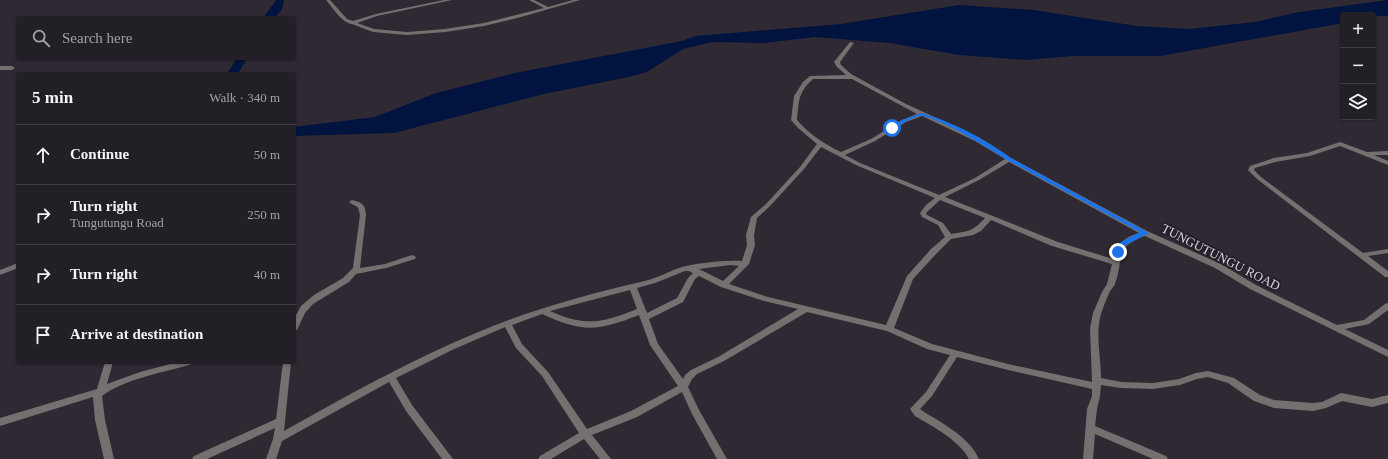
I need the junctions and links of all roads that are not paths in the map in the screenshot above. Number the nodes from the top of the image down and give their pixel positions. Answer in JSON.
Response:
{"nodes":[{"id":1,"x":328,"y":0,"type":"edge"},
{"id":2,"x":450,"y":0,"type":"edge"},
{"id":3,"x":531,"y":0,"type":"edge"},
{"id":4,"x":578,"y":0,"type":"edge"},
{"id":5,"x":547,"y":8,"type":"junction"},
{"id":6,"x":351,"y":23,"type":"junction"},
{"id":7,"x":852,"y":43,"type":"dead end"},
{"id":8,"x":0,"y":68,"type":"edge"},
{"id":9,"x":12,"y":68,"type":"dead end"},
{"id":10,"x":853,"y":77,"type":"junction"},
{"id":11,"x":922,"y":114,"type":"junction"},
{"id":12,"x":820,"y":144,"type":"junction"},
{"id":13,"x":1388,"y":153,"type":"edge"},
{"id":14,"x":1366,"y":154,"type":"junction"},
{"id":15,"x":840,"y":155,"type":"junction"},
{"id":16,"x":1009,"y":159,"type":"junction"},
{"id":17,"x":1388,"y":163,"type":"edge"},
{"id":18,"x":940,"y":197,"type":"junction"},
{"id":19,"x":352,"y":202,"type":"dead end"},
{"id":20,"x":990,"y":217,"type":"junction"},
{"id":21,"x":1145,"y":233,"type":"junction"},
{"id":22,"x":949,"y":237,"type":"junction"},
{"id":23,"x":1388,"y":251,"type":"edge"},
{"id":24,"x":1362,"y":255,"type":"junction"},
{"id":25,"x":412,"y":257,"type":"dead end"},
{"id":26,"x":1116,"y":262,"type":"junction"},
{"id":27,"x":745,"y":264,"type":"junction"},
{"id":28,"x":16,"y":266,"type":"edge"},
{"id":29,"x":690,"y":268,"type":"junction"},
{"id":30,"x":355,"y":272,"type":"junction"},
{"id":31,"x":698,"y":272,"type":"junction"},
{"id":32,"x":0,"y":273,"type":"edge"},
{"id":33,"x":1388,"y":276,"type":"edge"},
{"id":34,"x":724,"y":285,"type":"junction"},
{"id":35,"x":633,"y":286,"type":"junction"},
{"id":36,"x":1388,"y":306,"type":"edge"},
{"id":37,"x":806,"y":309,"type":"junction"},
{"id":38,"x":542,"y":311,"type":"junction"},
{"id":39,"x":643,"y":315,"type":"junction"},
{"id":40,"x":508,"y":323,"type":"junction"},
{"id":41,"x":296,"y":324,"type":"edge"},
{"id":42,"x":1338,"y":328,"type":"junction"},
{"id":43,"x":889,"y":329,"type":"junction"},
{"id":44,"x":955,"y":354,"type":"junction"},
{"id":45,"x":1388,"y":354,"type":"edge"},
{"id":46,"x":109,"y":364,"type":"edge"},
{"id":47,"x":182,"y":364,"type":"edge"},
{"id":48,"x":286,"y":364,"type":"edge"},
{"id":49,"x":391,"y":378,"type":"junction"},
{"id":50,"x":1096,"y":384,"type":"junction"},
{"id":51,"x":684,"y":387,"type":"junction"},
{"id":52,"x":101,"y":391,"type":"junction"},
{"id":53,"x":1388,"y":399,"type":"edge"},
{"id":54,"x":0,"y":422,"type":"edge"},
{"id":55,"x":279,"y":422,"type":"junction"},
{"id":56,"x":1090,"y":428,"type":"junction"},
{"id":57,"x":585,"y":434,"type":"junction"},
{"id":58,"x":278,"y":439,"type":"junction"},
{"id":59,"x":109,"y":459,"type":"edge"},
{"id":60,"x":197,"y":459,"type":"edge"},
{"id":61,"x":271,"y":459,"type":"edge"},
{"id":62,"x":448,"y":459,"type":"edge"},
{"id":63,"x":542,"y":459,"type":"edge"},
{"id":64,"x":606,"y":459,"type":"edge"},
{"id":65,"x":722,"y":459,"type":"edge"},
{"id":66,"x":974,"y":459,"type":"edge"},
{"id":67,"x":1088,"y":459,"type":"edge"},
{"id":68,"x":1163,"y":459,"type":"edge"}],
"edges":[{"from":1,"to":6,"type":"street"},
{"from":2,"to":6,"type":"street"},
{"from":3,"to":5,"type":"street"},
{"from":4,"to":5,"type":"street"},
{"from":5,"to":6,"type":"street"},
{"from":7,"to":10,"type":"street","name":"TUNGUTUNGU ROAD"},
{"from":8,"to":9,"type":"street"},
{"from":10,"to":11,"type":"street","name":"TUNGUTUNGU ROAD"},
{"from":10,"to":12,"type":"street"},
{"from":11,"to":15,"type":"street"},
{"from":11,"to":16,"type":"street","name":"TUNGUTUNGU ROAD"},
{"from":12,"to":15,"type":"street"},
{"from":12,"to":27,"type":"street"},
{"from":13,"to":14,"type":"street"},
{"from":14,"to":17,"type":"street"},
{"from":14,"to":24,"type":"street"},
{"from":15,"to":18,"type":"street"},
{"from":16,"to":18,"type":"street"},
{"from":16,"to":21,"type":"street","name":"TUNGUTUNGU ROAD"},
{"from":18,"to":20,"type":"street"},
{"from":18,"to":22,"type":"street"},
{"from":19,"to":30,"type":"street"},
{"from":20,"to":22,"type":"street"},
{"from":20,"to":26,"type":"street"},
{"from":21,"to":26,"type":"street"},
{"from":21,"to":42,"type":"street","name":"TUNGUTUNGU ROAD"},
{"from":22,"to":43,"type":"street"},
{"from":23,"to":24,"type":"street"},
{"from":24,"to":33,"type":"street"},
{"from":25,"to":30,"type":"street"},
{"from":26,"to":50,"type":"street"},
{"from":27,"to":29,"type":"street"},
{"from":27,"to":34,"type":"street"},
{"from":28,"to":32,"type":"street"},
{"from":29,"to":31,"type":"street"},
{"from":29,"to":35,"type":"street"},
{"from":30,"to":41,"type":"street"},
{"from":31,"to":34,"type":"street"},
{"from":31,"to":39,"type":"street"},
{"from":34,"to":37,"type":"street"},
{"from":35,"to":38,"type":"street"},
{"from":35,"to":39,"type":"street"},
{"from":36,"to":42,"type":"street"},
{"from":37,"to":43,"type":"street"},
{"from":37,"to":51,"type":"street"},
{"from":38,"to":39,"type":"street"},
{"from":38,"to":40,"type":"street"},
{"from":39,"to":51,"type":"street"},
{"from":40,"to":49,"type":"street"},
{"from":40,"to":57,"type":"street"},
{"from":42,"to":45,"type":"street","name":"TUNGUTUNGU ROAD"},
{"from":43,"to":44,"type":"street"},
{"from":44,"to":50,"type":"street"},
{"from":44,"to":66,"type":"street"},
{"from":46,"to":52,"type":"street"},
{"from":47,"to":52,"type":"street"},
{"from":48,"to":55,"type":"street"},
{"from":49,"to":58,"type":"street"},
{"from":49,"to":62,"type":"street"},
{"from":50,"to":53,"type":"street"},
{"from":50,"to":56,"type":"street"},
{"from":51,"to":57,"type":"street"},
{"from":51,"to":65,"type":"street"},
{"from":52,"to":54,"type":"street"},
{"from":52,"to":59,"type":"street"},
{"from":55,"to":58,"type":"street"},
{"from":55,"to":60,"type":"street"},
{"from":56,"to":67,"type":"street"},
{"from":56,"to":68,"type":"street"},
{"from":57,"to":63,"type":"street"},
{"from":57,"to":64,"type":"street"},
{"from":58,"to":61,"type":"street"}]}
